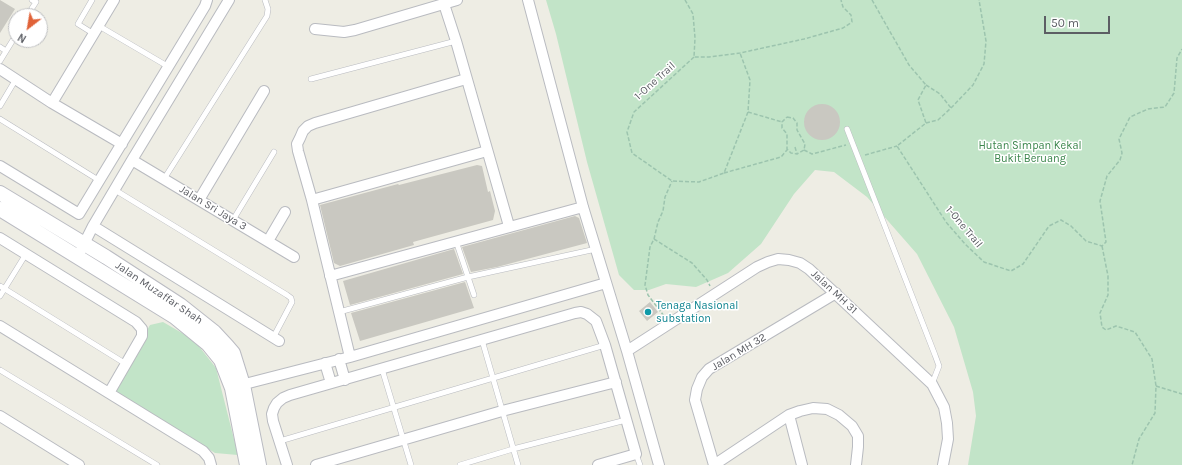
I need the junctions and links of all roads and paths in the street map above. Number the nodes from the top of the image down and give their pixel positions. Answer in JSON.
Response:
{"nodes":[{"id":1,"x":32,"y":0,"type":"edge"},
{"id":2,"x":92,"y":0,"type":"edge"},
{"id":3,"x":114,"y":0,"type":"edge"},
{"id":4,"x":207,"y":0,"type":"edge"},
{"id":5,"x":229,"y":0,"type":"edge"},
{"id":6,"x":265,"y":0,"type":"edge"},
{"id":7,"x":457,"y":0,"type":"edge"},
{"id":8,"x":528,"y":0,"type":"edge"},
{"id":9,"x":685,"y":0,"type":"edge"},
{"id":10,"x":841,"y":0,"type":"edge"},
{"id":11,"x":872,"y":0,"type":"edge"},
{"id":12,"x":979,"y":0,"type":"edge"},
{"id":13,"x":444,"y":4,"type":"junction"},
{"id":14,"x":32,"y":8,"type":"edge"},
{"id":15,"x":315,"y":29,"type":"dead end"},
{"id":16,"x":96,"y":30,"type":"junction"},
{"id":17,"x":456,"y":41,"type":"junction"},
{"id":18,"x":0,"y":47,"type":"edge"},
{"id":19,"x":8,"y":48,"type":"edge"},
{"id":20,"x":1182,"y":49,"type":"edge"},
{"id":21,"x":6,"y":51,"type":"junction"},
{"id":22,"x":740,"y":53,"type":"junction"},
{"id":23,"x":694,"y":57,"type":"junction"},
{"id":24,"x":0,"y":61,"type":"edge"},
{"id":25,"x":168,"y":67,"type":"junction"},
{"id":26,"x":0,"y":69,"type":"edge"},
{"id":27,"x":16,"y":79,"type":"junction"},
{"id":28,"x":311,"y":79,"type":"dead end"},
{"id":29,"x":466,"y":79,"type":"junction"},
{"id":30,"x":926,"y":85,"type":"junction"},
{"id":31,"x":264,"y":91,"type":"dead end"},
{"id":32,"x":52,"y":102,"type":"junction"},
{"id":33,"x":0,"y":106,"type":"edge"},
{"id":34,"x":951,"y":108,"type":"junction"},
{"id":35,"x":748,"y":112,"type":"junction"},
{"id":36,"x":0,"y":119,"type":"edge"},
{"id":37,"x":782,"y":122,"type":"junction"},
{"id":38,"x":926,"y":123,"type":"junction"},
{"id":39,"x":847,"y":129,"type":"dead end"},
{"id":40,"x":852,"y":143,"type":"junction"},
{"id":41,"x":122,"y":144,"type":"junction"},
{"id":42,"x":897,"y":146,"type":"junction"},
{"id":43,"x":795,"y":147,"type":"dead end"},
{"id":44,"x":787,"y":149,"type":"junction"},
{"id":45,"x":804,"y":150,"type":"junction"},
{"id":46,"x":487,"y":151,"type":"junction"},
{"id":47,"x":274,"y":152,"type":"dead end"},
{"id":48,"x":797,"y":154,"type":"junction"},
{"id":49,"x":858,"y":157,"type":"junction"},
{"id":50,"x":132,"y":160,"type":"junction"},
{"id":51,"x":0,"y":166,"type":"edge"},
{"id":52,"x":724,"y":173,"type":"junction"},
{"id":53,"x":164,"y":179,"type":"junction"},
{"id":54,"x":100,"y":181,"type":"junction"},
{"id":55,"x":672,"y":181,"type":"junction"},
{"id":56,"x":115,"y":190,"type":"junction"},
{"id":57,"x":0,"y":193,"type":"edge"},
{"id":58,"x":199,"y":200,"type":"junction"},
{"id":59,"x":312,"y":200,"type":"junction"},
{"id":60,"x":583,"y":207,"type":"junction"},
{"id":61,"x":0,"y":209,"type":"edge"},
{"id":62,"x":286,"y":212,"type":"dead end"},
{"id":63,"x":233,"y":220,"type":"junction"},
{"id":64,"x":93,"y":226,"type":"junction"},
{"id":65,"x":509,"y":226,"type":"junction"},
{"id":66,"x":0,"y":238,"type":"edge"},
{"id":67,"x":654,"y":239,"type":"junction"},
{"id":68,"x":456,"y":241,"type":"junction"},
{"id":69,"x":268,"y":242,"type":"junction"},
{"id":70,"x":84,"y":244,"type":"junction"},
{"id":71,"x":1102,"y":246,"type":"junction"},
{"id":72,"x":596,"y":249,"type":"junction"},
{"id":73,"x":26,"y":254,"type":"junction"},
{"id":74,"x":78,"y":257,"type":"junction"},
{"id":75,"x":294,"y":257,"type":"dead end"},
{"id":76,"x":330,"y":276,"type":"junction"},
{"id":77,"x":468,"y":277,"type":"junction"},
{"id":78,"x":606,"y":283,"type":"junction"},
{"id":79,"x":2,"y":288,"type":"edge"},
{"id":80,"x":836,"y":293,"type":"junction"},
{"id":81,"x":715,"y":294,"type":"junction"},
{"id":82,"x":474,"y":295,"type":"dead end"},
{"id":83,"x":0,"y":296,"type":"edge"},
{"id":84,"x":339,"y":312,"type":"junction"},
{"id":85,"x":670,"y":324,"type":"junction"},
{"id":86,"x":0,"y":326,"type":"edge"},
{"id":87,"x":276,"y":339,"type":"joint"},
{"id":88,"x":482,"y":340,"type":"junction"},
{"id":89,"x":605,"y":345,"type":"junction"},
{"id":90,"x":627,"y":351,"type":"junction"},
{"id":91,"x":350,"y":357,"type":"junction"},
{"id":92,"x":339,"y":360,"type":"junction"},
{"id":93,"x":325,"y":363,"type":"junction"},
{"id":94,"x":126,"y":364,"type":"junction"},
{"id":95,"x":382,"y":369,"type":"junction"},
{"id":96,"x":0,"y":370,"type":"edge"},
{"id":97,"x":492,"y":378,"type":"junction"},
{"id":98,"x":345,"y":380,"type":"junction"},
{"id":99,"x":616,"y":382,"type":"junction"},
{"id":100,"x":331,"y":383,"type":"junction"},
{"id":101,"x":932,"y":384,"type":"junction"},
{"id":102,"x":238,"y":386,"type":"junction"},
{"id":103,"x":1156,"y":386,"type":"junction"},
{"id":104,"x":109,"y":393,"type":"junction"},
{"id":105,"x":1182,"y":394,"type":"edge"},
{"id":106,"x":394,"y":408,"type":"junction"},
{"id":107,"x":502,"y":411,"type":"junction"},
{"id":108,"x":789,"y":415,"type":"junction"},
{"id":109,"x":0,"y":416,"type":"edge"},
{"id":110,"x":626,"y":420,"type":"junction"},
{"id":111,"x":403,"y":440,"type":"junction"},
{"id":112,"x":280,"y":441,"type":"junction"},
{"id":113,"x":513,"y":449,"type":"junction"},
{"id":114,"x":636,"y":454,"type":"junction"},
{"id":115,"x":80,"y":465,"type":"edge"},
{"id":116,"x":157,"y":465,"type":"edge"},
{"id":117,"x":211,"y":465,"type":"edge"},
{"id":118,"x":247,"y":465,"type":"edge"},
{"id":119,"x":258,"y":465,"type":"edge"},
{"id":120,"x":287,"y":465,"type":"edge"},
{"id":121,"x":316,"y":465,"type":"edge"},
{"id":122,"x":411,"y":465,"type":"edge"},
{"id":123,"x":460,"y":465,"type":"edge"},
{"id":124,"x":518,"y":465,"type":"edge"},
{"id":125,"x":598,"y":465,"type":"edge"},
{"id":126,"x":640,"y":465,"type":"edge"},
{"id":127,"x":659,"y":465,"type":"edge"},
{"id":128,"x":714,"y":465,"type":"edge"},
{"id":129,"x":802,"y":465,"type":"edge"},
{"id":130,"x":856,"y":465,"type":"edge"},
{"id":131,"x":943,"y":465,"type":"edge"},
{"id":132,"x":1132,"y":465,"type":"edge"}],
"edges":[{"from":1,"to":14,"type":"lane"},
{"from":2,"to":16,"type":"lane"},
{"from":3,"to":16,"type":"street"},
{"from":4,"to":25,"type":"street"},
{"from":5,"to":50,"type":"street"},
{"from":6,"to":53,"type":"lane"},
{"from":7,"to":13,"type":"street"},
{"from":8,"to":60,"type":"street"},
{"from":9,"to":23,"type":"path"},
{"from":10,"to":22,"type":"path"},
{"from":11,"to":30,"type":"path"},
{"from":12,"to":34,"type":"path"},
{"from":13,"to":15,"type":"street"},
{"from":13,"to":17,"type":"street"},
{"from":16,"to":25,"type":"lane"},
{"from":16,"to":32,"type":"street"},
{"from":17,"to":28,"type":"lane"},
{"from":17,"to":29,"type":"street"},
{"from":18,"to":21,"type":"lane"},
{"from":19,"to":21,"type":"lane"},
{"from":20,"to":71,"type":"path"},
{"from":21,"to":24,"type":"lane"},
{"from":22,"to":23,"type":"path"},
{"from":22,"to":35,"type":"path"},
{"from":23,"to":55,"type":"path","name":"1-One Trail"},
{"from":25,"to":41,"type":"street"},
{"from":26,"to":27,"type":"street"},
{"from":27,"to":32,"type":"street"},
{"from":27,"to":33,"type":"lane"},
{"from":29,"to":46,"type":"street"},
{"from":29,"to":59,"type":"street"},
{"from":30,"to":34,"type":"path"},
{"from":30,"to":38,"type":"path"},
{"from":31,"to":58,"type":"street"},
{"from":32,"to":41,"type":"street"},
{"from":34,"to":38,"type":"path"},
{"from":35,"to":37,"type":"path"},
{"from":35,"to":52,"type":"path"},
{"from":36,"to":54,"type":"lane"},
{"from":37,"to":44,"type":"path"},
{"from":37,"to":45,"type":"path"},
{"from":38,"to":42,"type":"path"},
{"from":39,"to":40,"type":"lane"},
{"from":40,"to":45,"type":"path"},
{"from":40,"to":49,"type":"lane"},
{"from":41,"to":54,"type":"street"},
{"from":42,"to":49,"type":"path"},
{"from":42,"to":71,"type":"path","name":"1-One Trail"},
{"from":43,"to":48,"type":"path"},
{"from":44,"to":48,"type":"path"},
{"from":44,"to":52,"type":"path"},
{"from":45,"to":48,"type":"path"},
{"from":46,"to":59,"type":"street"},
{"from":46,"to":65,"type":"street"},
{"from":47,"to":63,"type":"lane"},
{"from":49,"to":101,"type":"lane"},
{"from":50,"to":53,"type":"street","name":"Jalan Sri Jaya 3"},
{"from":50,"to":56,"type":"street"},
{"from":51,"to":54,"type":"street"},
{"from":52,"to":55,"type":"path"},
{"from":53,"to":58,"type":"street","name":"Jalan Sri Jaya 3"},
{"from":55,"to":67,"type":"path"},
{"from":56,"to":64,"type":"street"},
{"from":56,"to":87,"type":"lane"},
{"from":57,"to":70,"type":"main road","name":"Jalan Muzaffar Shah"},
{"from":58,"to":63,"type":"street","name":"Jalan Sri Jaya 3"},
{"from":59,"to":76,"type":"street"},
{"from":60,"to":65,"type":"street"},
{"from":60,"to":72,"type":"street"},
{"from":61,"to":74,"type":"main road","name":"Jalan Muzaffar Shah"},
{"from":62,"to":69,"type":"street"},
{"from":63,"to":69,"type":"street","name":"Jalan Sri Jaya 3"},
{"from":64,"to":70,"type":"street"},
{"from":64,"to":87,"type":"street"},
{"from":65,"to":68,"type":"street"},
{"from":66,"to":73,"type":"street"},
{"from":67,"to":81,"type":"path"},
{"from":67,"to":85,"type":"path"},
{"from":68,"to":76,"type":"street"},
{"from":68,"to":77,"type":"lane"},
{"from":69,"to":75,"type":"street","name":"Jalan Sri Jaya 3"},
{"from":70,"to":74,"type":"street"},
{"from":70,"to":102,"type":"main road","name":"Jalan Muzaffar Shah"},
{"from":71,"to":103,"type":"path"},
{"from":72,"to":77,"type":"lane"},
{"from":72,"to":78,"type":"street"},
{"from":73,"to":79,"type":"lane"},
{"from":73,"to":94,"type":"street"},
{"from":74,"to":102,"type":"main road","name":"Jalan Muzaffar Shah"},
{"from":76,"to":84,"type":"street"},
{"from":77,"to":82,"type":"lane"},
{"from":77,"to":84,"type":"lane"},
{"from":78,"to":90,"type":"street"},
{"from":78,"to":91,"type":"street"},
{"from":79,"to":83,"type":"lane"},
{"from":79,"to":94,"type":"lane"},
{"from":80,"to":81,"type":"street","name":"Jalan MH 31"},
{"from":80,"to":101,"type":"street","name":"Jalan MH 31"},
{"from":80,"to":128,"type":"street","name":"Jalan MH 32"},
{"from":81,"to":85,"type":"street","name":"Jalan MH 31"},
{"from":84,"to":91,"type":"street"},
{"from":85,"to":90,"type":"street","name":"Jalan MH 31"},
{"from":86,"to":104,"type":"street"},
{"from":88,"to":89,"type":"street"},
{"from":88,"to":95,"type":"street"},
{"from":88,"to":97,"type":"lane"},
{"from":89,"to":97,"type":"lane"},
{"from":89,"to":99,"type":"street"},
{"from":90,"to":127,"type":"street"},
{"from":91,"to":92,"type":"street"},
{"from":92,"to":93,"type":"street"},
{"from":92,"to":98,"type":"street"},
{"from":93,"to":100,"type":"street"},
{"from":93,"to":102,"type":"street"},
{"from":94,"to":104,"type":"street"},
{"from":95,"to":98,"type":"street"},
{"from":95,"to":106,"type":"lane"},
{"from":96,"to":116,"type":"lane"},
{"from":97,"to":106,"type":"lane"},
{"from":97,"to":107,"type":"lane"},
{"from":98,"to":100,"type":"street"},
{"from":99,"to":107,"type":"street"},
{"from":99,"to":110,"type":"street"},
{"from":100,"to":112,"type":"street"},
{"from":101,"to":131,"type":"street","name":"Jalan MH 31"},
{"from":102,"to":118,"type":"main road","name":"Jalan Muzaffar Shah"},
{"from":102,"to":119,"type":"main road","name":"Jalan Muzaffar Shah"},
{"from":103,"to":105,"type":"path"},
{"from":103,"to":132,"type":"path"},
{"from":104,"to":117,"type":"street"},
{"from":106,"to":111,"type":"lane"},
{"from":106,"to":112,"type":"lane"},
{"from":107,"to":111,"type":"street"},
{"from":107,"to":113,"type":"lane"},
{"from":108,"to":128,"type":"street"},
{"from":108,"to":129,"type":"street"},
{"from":108,"to":130,"type":"street"},
{"from":109,"to":115,"type":"street"},
{"from":110,"to":113,"type":"lane"},
{"from":110,"to":114,"type":"street"},
{"from":111,"to":121,"type":"street"},
{"from":111,"to":122,"type":"lane"},
{"from":112,"to":120,"type":"street"},
{"from":113,"to":123,"type":"lane"},
{"from":113,"to":124,"type":"lane"},
{"from":114,"to":125,"type":"street"},
{"from":114,"to":126,"type":"lane"}]}
